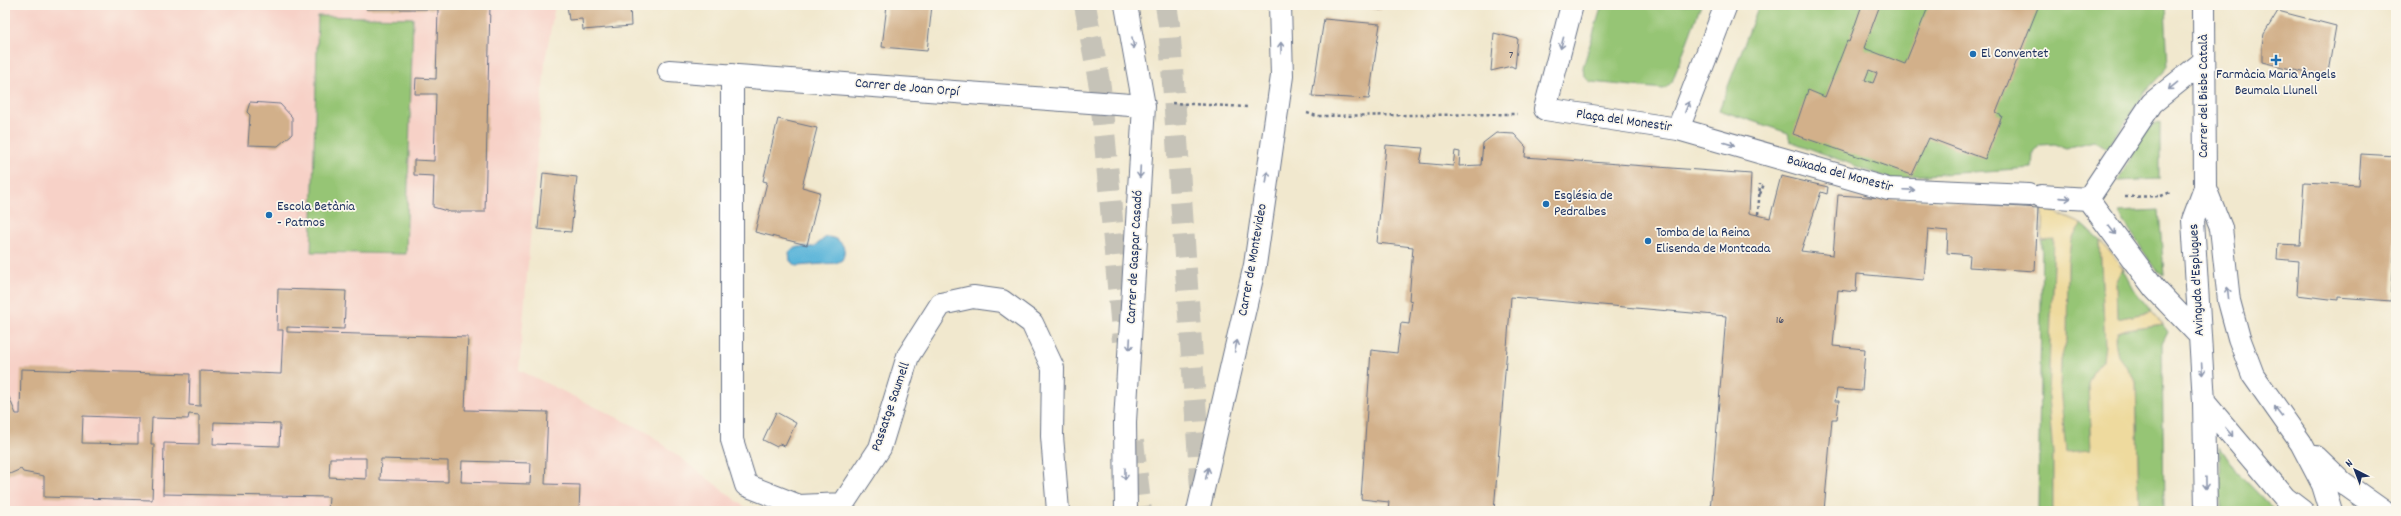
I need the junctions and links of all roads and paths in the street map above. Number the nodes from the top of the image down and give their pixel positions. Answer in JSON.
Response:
{"nodes":[{"id":1,"x":1126,"y":5,"type":"edge"},
{"id":2,"x":1280,"y":5,"type":"edge"},
{"id":3,"x":1572,"y":5,"type":"edge"},
{"id":4,"x":1726,"y":5,"type":"edge"},
{"id":5,"x":2204,"y":5,"type":"edge"},
{"id":6,"x":2203,"y":62,"type":"junction"},
{"id":7,"x":669,"y":71,"type":"dead end"},
{"id":8,"x":732,"y":75,"type":"junction"},
{"id":9,"x":1183,"y":102,"type":"dead end"},
{"id":10,"x":1144,"y":106,"type":"junction"},
{"id":11,"x":1250,"y":107,"type":"dead end"},
{"id":12,"x":1516,"y":114,"type":"dead end"},
{"id":13,"x":1318,"y":116,"type":"dead end"},
{"id":14,"x":1678,"y":129,"type":"junction"},
{"id":15,"x":2204,"y":188,"type":"junction"},
{"id":16,"x":1763,"y":190,"type":"dead end"},
{"id":17,"x":2171,"y":192,"type":"dead end"},
{"id":18,"x":1759,"y":194,"type":"dead end"},
{"id":19,"x":2123,"y":197,"type":"dead end"},
{"id":20,"x":2088,"y":200,"type":"junction"},
{"id":21,"x":2200,"y":336,"type":"junction"},
{"id":22,"x":2204,"y":402,"type":"junction"},
{"id":23,"x":2301,"y":443,"type":"junction"},
{"id":24,"x":1058,"y":511,"type":"edge"},
{"id":25,"x":1126,"y":511,"type":"edge"},
{"id":26,"x":1198,"y":511,"type":"edge"},
{"id":27,"x":2206,"y":511,"type":"edge"},
{"id":28,"x":2302,"y":511,"type":"edge"},
{"id":29,"x":2331,"y":511,"type":"edge"},
{"id":30,"x":2383,"y":511,"type":"edge"}],
"edges":[{"from":1,"to":10,"type":"street","name":"Carrer de Gaspar Casadó","one_way":true},
{"from":26,"to":2,"type":"street","name":"Carrer de Montevideo","one_way":true},
{"from":3,"to":14,"type":"street","name":"Plaça del Monestir","one_way":true},
{"from":14,"to":4,"type":"street","name":"Plaça del Monestir","one_way":true},
{"from":5,"to":6,"type":"street","name":"Carrer del Bisbe Català"},
{"from":6,"to":15,"type":"street","name":"Carrer del Bisbe Català"},
{"from":6,"to":20,"type":"street","one_way":true},
{"from":7,"to":8,"type":"street","name":"Carrer de Joan Orpí"},
{"from":8,"to":10,"type":"street","name":"Carrer de Joan Orpí"},
{"from":8,"to":24,"type":"street","name":"Passatge Saumell"},
{"from":9,"to":11,"type":"path"},
{"from":10,"to":25,"type":"street","name":"Carrer de Gaspar Casadó","one_way":true},
{"from":12,"to":13,"type":"path"},
{"from":14,"to":20,"type":"street","name":"Baixada del Monestir","one_way":true},
{"from":15,"to":21,"type":"street","name":"Avinguda d'Esplugues"},
{"from":23,"to":15,"type":"street","name":"Avinguda d'Esplugues","one_way":true},
{"from":16,"to":18,"type":"path"},
{"from":17,"to":19,"type":"path"},
{"from":20,"to":21,"type":"street","one_way":true},
{"from":21,"to":22,"type":"street","name":"Avinguda d'Esplugues","one_way":true},
{"from":22,"to":27,"type":"street","name":"Avinguda d'Esplugues","one_way":true},
{"from":22,"to":28,"type":"street","one_way":true},
{"from":23,"to":29,"type":"street","name":"Avinguda d'Esplugues"},
{"from":23,"to":30,"type":"street"}]}
